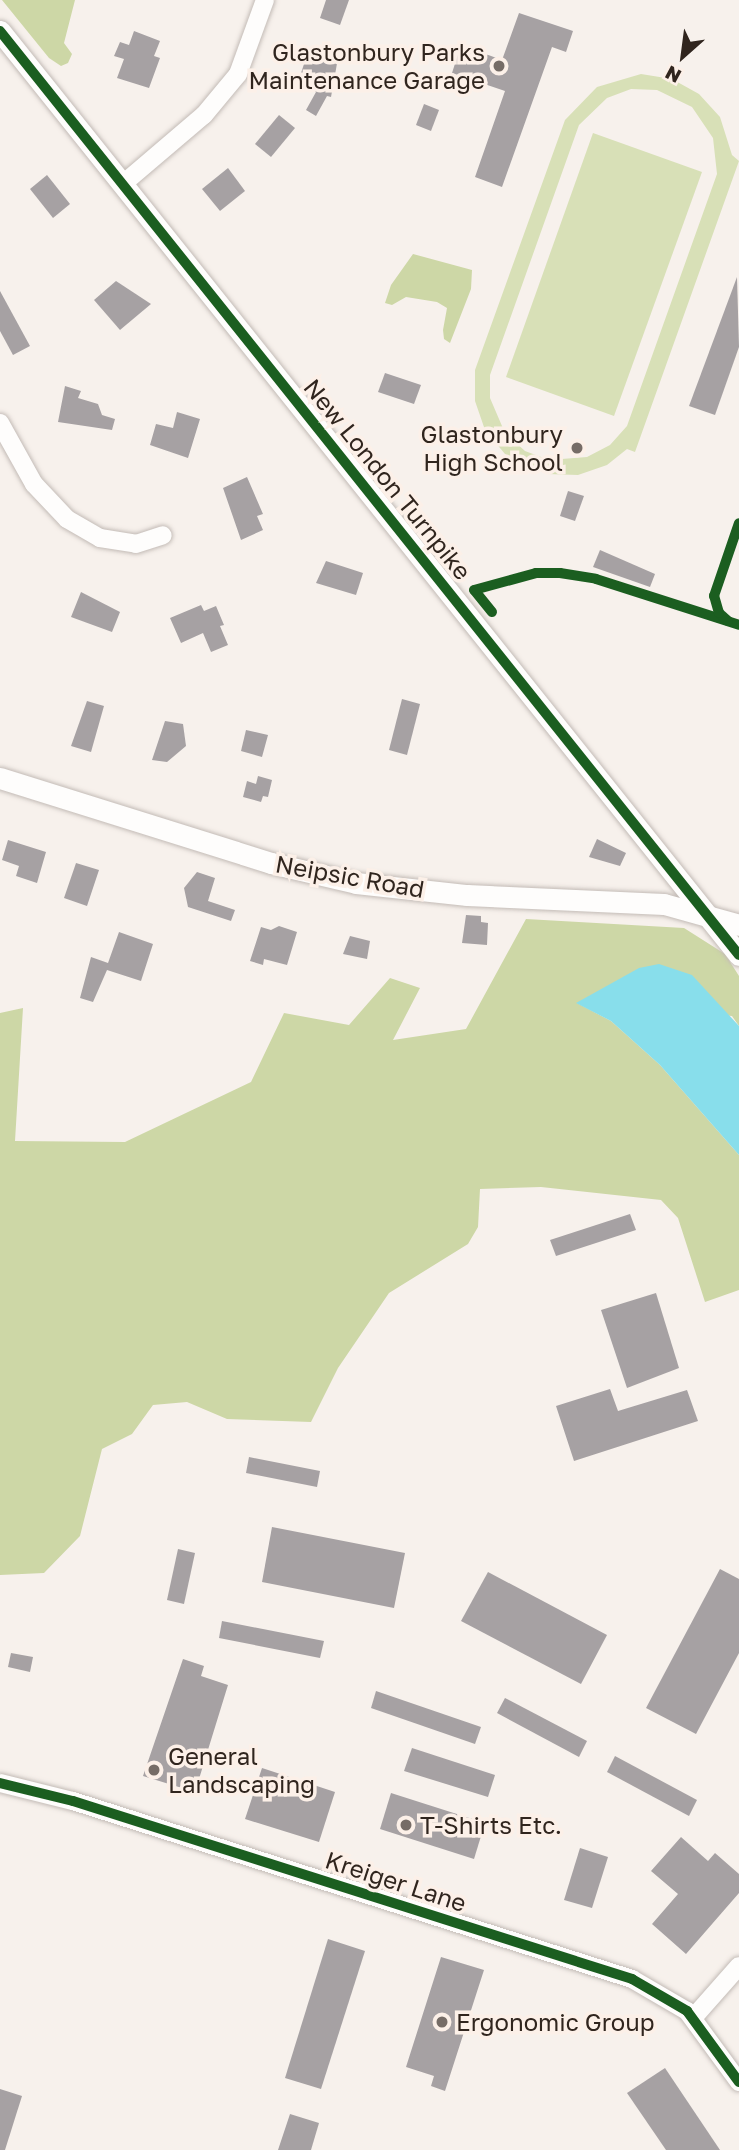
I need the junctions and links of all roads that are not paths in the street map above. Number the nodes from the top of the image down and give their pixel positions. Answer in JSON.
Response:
{"nodes":[{"id":1,"x":265,"y":0,"type":"edge"},
{"id":2,"x":0,"y":31,"type":"edge"},
{"id":3,"x":124,"y":183,"type":"junction"},
{"id":4,"x":0,"y":423,"type":"edge"},
{"id":5,"x":163,"y":535,"type":"dead end"},
{"id":6,"x":0,"y":778,"type":"edge"},
{"id":7,"x":710,"y":915,"type":"junction"},
{"id":8,"x":739,"y":925,"type":"edge"},
{"id":9,"x":739,"y":956,"type":"edge"},
{"id":10,"x":0,"y":1783,"type":"edge"},
{"id":11,"x":739,"y":1966,"type":"edge"},
{"id":12,"x":693,"y":2018,"type":"junction"},
{"id":13,"x":739,"y":2082,"type":"edge"}],
"edges":[{"from":1,"to":3,"type":"street"},
{"from":2,"to":3,"type":"street","name":"New London Turnpike"},
{"from":3,"to":7,"type":"street","name":"New London Turnpike"},
{"from":4,"to":5,"type":"street"},
{"from":6,"to":7,"type":"street","name":"Neipsic Road"},
{"from":7,"to":8,"type":"street","name":"Neipsic Road"},
{"from":7,"to":9,"type":"street","name":"New London Turnpike"},
{"from":10,"to":12,"type":"street","name":"Kreiger Lane"},
{"from":11,"to":12,"type":"street"},
{"from":12,"to":13,"type":"street","name":"Kreiger Lane"}]}
